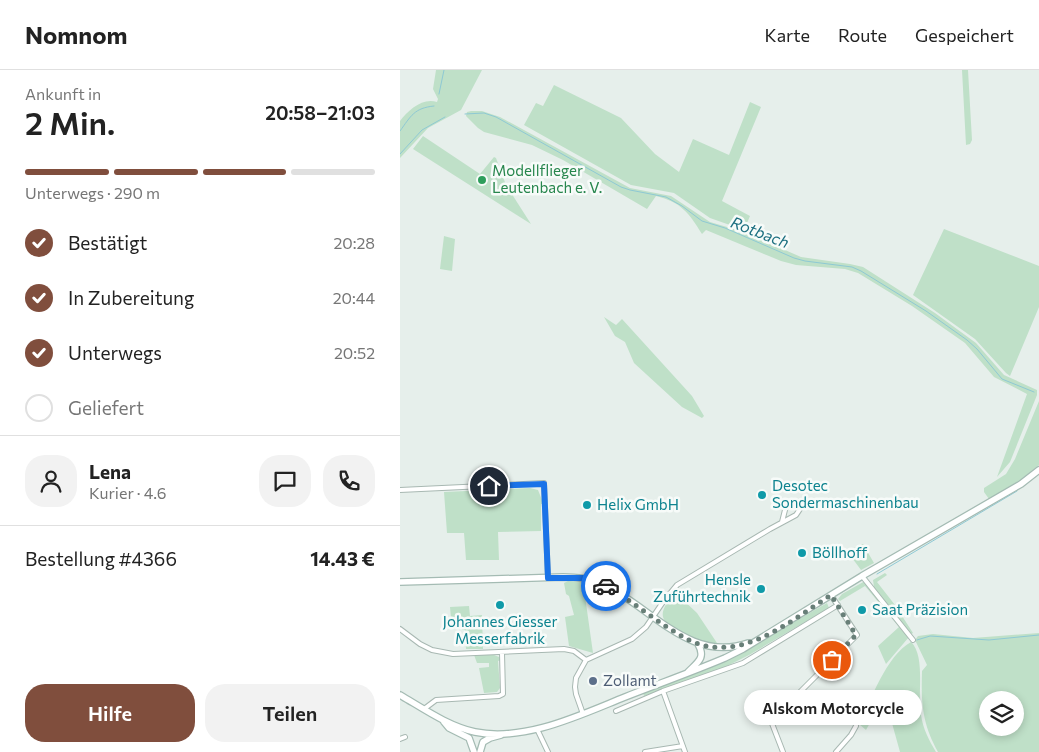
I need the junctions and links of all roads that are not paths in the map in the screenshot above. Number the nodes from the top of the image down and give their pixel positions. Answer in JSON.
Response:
{"nodes":[{"id":1,"x":1039,"y":470,"type":"edge"},
{"id":2,"x":400,"y":490,"type":"edge"},
{"id":3,"x":782,"y":522,"type":"junction"},
{"id":4,"x":862,"y":576,"type":"junction"},
{"id":5,"x":548,"y":578,"type":"junction"},
{"id":6,"x":400,"y":582,"type":"edge"},
{"id":7,"x":831,"y":595,"type":"junction"},
{"id":8,"x":838,"y":605,"type":"junction"},
{"id":9,"x":653,"y":617,"type":"junction"},
{"id":10,"x":400,"y":629,"type":"edge"},
{"id":11,"x":759,"y":639,"type":"junction"},
{"id":12,"x":913,"y":640,"type":"dead end"},
{"id":13,"x":698,"y":644,"type":"junction"},
{"id":14,"x":502,"y":653,"type":"junction"},
{"id":15,"x":586,"y":660,"type":"junction"},
{"id":16,"x":687,"y":673,"type":"junction"},
{"id":17,"x":663,"y":691,"type":"junction"},
{"id":18,"x":400,"y":695,"type":"edge"},
{"id":19,"x":424,"y":709,"type":"junction"},
{"id":20,"x":616,"y":711,"type":"dead end"},
{"id":21,"x":583,"y":714,"type":"junction"},
{"id":22,"x":443,"y":720,"type":"junction"},
{"id":23,"x":856,"y":726,"type":"dead end"},
{"id":24,"x":537,"y":729,"type":"junction"},
{"id":25,"x":506,"y":734,"type":"junction"},
{"id":26,"x":405,"y":737,"type":"dead end"},
{"id":27,"x":400,"y":739,"type":"edge"},
{"id":28,"x":683,"y":746,"type":"junction"},
{"id":29,"x":474,"y":752,"type":"edge"},
{"id":30,"x":480,"y":752,"type":"edge"},
{"id":31,"x":548,"y":752,"type":"edge"},
{"id":32,"x":645,"y":752,"type":"edge"},
{"id":33,"x":685,"y":752,"type":"edge"},
{"id":34,"x":783,"y":752,"type":"edge"},
{"id":35,"x":836,"y":752,"type":"edge"}],
"edges":[{"from":1,"to":4,"type":"main road"},
{"from":2,"to":5,"type":"street"},
{"from":3,"to":3,"type":"street"},
{"from":3,"to":9,"type":"street"},
{"from":4,"to":7,"type":"main road"},
{"from":4,"to":12,"type":"street"},
{"from":5,"to":6,"type":"main road"},
{"from":5,"to":9,"type":"main road"},
{"from":7,"to":8,"type":"street"},
{"from":7,"to":11,"type":"main road"},
{"from":8,"to":17,"type":"street"},
{"from":8,"to":34,"type":"street"},
{"from":9,"to":13,"type":"main road"},
{"from":9,"to":15,"type":"street"},
{"from":10,"to":14,"type":"street"},
{"from":11,"to":13,"type":"main road"},
{"from":11,"to":16,"type":"main road"},
{"from":13,"to":16,"type":"main road"},
{"from":14,"to":15,"type":"street"},
{"from":14,"to":19,"type":"street"},
{"from":15,"to":21,"type":"street"},
{"from":16,"to":21,"type":"main road"},
{"from":17,"to":20,"type":"street"},
{"from":17,"to":28,"type":"street"},
{"from":18,"to":19,"type":"main road"},
{"from":19,"to":22,"type":"main road"},
{"from":21,"to":24,"type":"main road"},
{"from":22,"to":25,"type":"main road"},
{"from":22,"to":29,"type":"main road"},
{"from":23,"to":35,"type":"street"},
{"from":24,"to":25,"type":"main road"},
{"from":24,"to":31,"type":"street"},
{"from":25,"to":30,"type":"main road"},
{"from":26,"to":27,"type":"street"},
{"from":28,"to":32,"type":"street"},
{"from":28,"to":33,"type":"street"}]}
